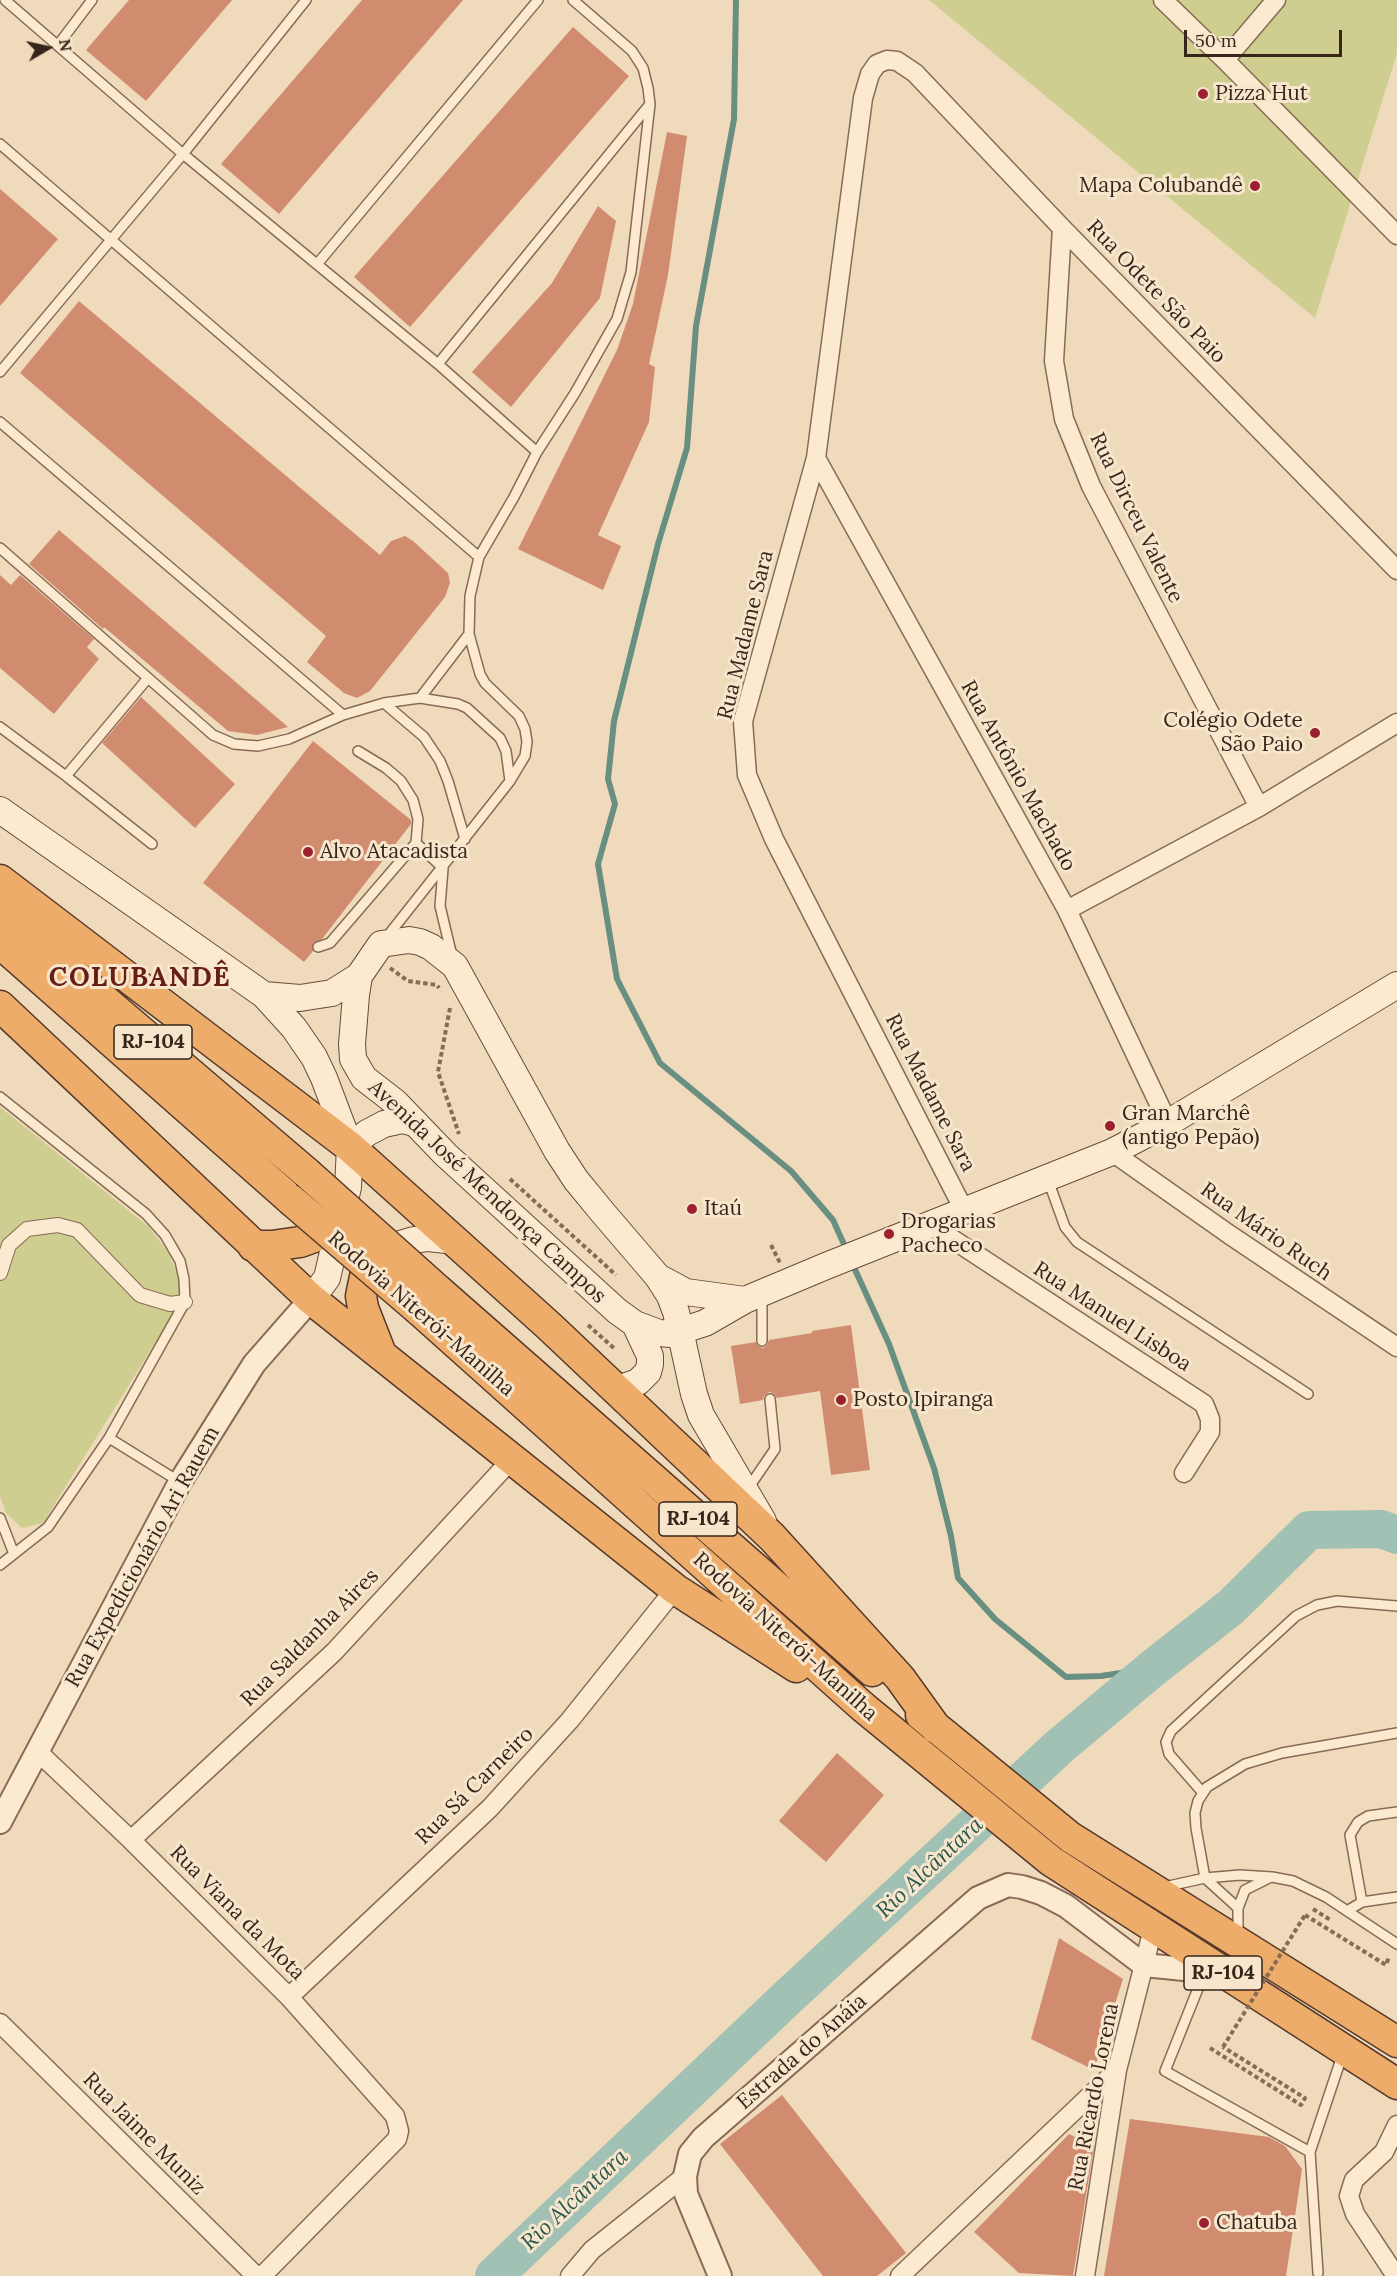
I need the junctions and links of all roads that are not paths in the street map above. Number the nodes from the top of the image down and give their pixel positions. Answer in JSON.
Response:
{"nodes":[{"id":1,"x":5,"y":0,"type":"edge"},
{"id":2,"x":92,"y":0,"type":"edge"},
{"id":3,"x":306,"y":0,"type":"edge"},
{"id":4,"x":538,"y":0,"type":"edge"},
{"id":5,"x":573,"y":0,"type":"edge"},
{"id":6,"x":1163,"y":0,"type":"edge"},
{"id":7,"x":1276,"y":0,"type":"edge"},
{"id":8,"x":57,"y":45,"type":"junction"},
{"id":9,"x":1225,"y":60,"type":"junction"},
{"id":10,"x":877,"y":64,"type":"joint"},
{"id":11,"x":650,"y":104,"type":"junction"},
{"id":12,"x":0,"y":144,"type":"edge"},
{"id":13,"x":183,"y":153,"type":"junction"},
{"id":14,"x":1062,"y":228,"type":"junction"},
{"id":15,"x":1397,"y":235,"type":"edge"},
{"id":16,"x":112,"y":239,"type":"junction"},
{"id":17,"x":318,"y":263,"type":"junction"},
{"id":18,"x":438,"y":364,"type":"junction"},
{"id":19,"x":0,"y":372,"type":"edge"},
{"id":20,"x":0,"y":422,"type":"edge"},
{"id":21,"x":537,"y":452,"type":"junction"},
{"id":22,"x":816,"y":458,"type":"junction"},
{"id":23,"x":0,"y":548,"type":"edge"},
{"id":24,"x":479,"y":557,"type":"junction"},
{"id":25,"x":1397,"y":570,"type":"edge"},
{"id":26,"x":469,"y":634,"type":"junction"},
{"id":27,"x":148,"y":678,"type":"junction"},
{"id":28,"x":420,"y":698,"type":"junction"},
{"id":29,"x":384,"y":703,"type":"junction"},
{"id":30,"x":343,"y":715,"type":"junction"},
{"id":31,"x":1397,"y":723,"type":"edge"},
{"id":32,"x":0,"y":727,"type":"edge"},
{"id":33,"x":358,"y":751,"type":"dead end"},
{"id":34,"x":66,"y":776,"type":"junction"},
{"id":35,"x":510,"y":781,"type":"junction"},
{"id":36,"x":1259,"y":807,"type":"junction"},
{"id":37,"x":0,"y":810,"type":"edge"},
{"id":38,"x":465,"y":839,"type":"junction"},
{"id":39,"x":416,"y":843,"type":"junction"},
{"id":40,"x":152,"y":844,"type":"dead end"},
{"id":41,"x":443,"y":868,"type":"junction"},
{"id":42,"x":0,"y":880,"type":"edge"},
{"id":43,"x":1067,"y":910,"type":"junction"},
{"id":44,"x":0,"y":911,"type":"edge"},
{"id":45,"x":0,"y":943,"type":"edge"},
{"id":46,"x":318,"y":947,"type":"dead end"},
{"id":47,"x":383,"y":955,"type":"junction"},
{"id":48,"x":455,"y":966,"type":"junction"},
{"id":49,"x":359,"y":976,"type":"junction"},
{"id":50,"x":1397,"y":985,"type":"edge"},
{"id":51,"x":264,"y":996,"type":"junction"},
{"id":52,"x":0,"y":1006,"type":"edge"},
{"id":53,"x":0,"y":1097,"type":"edge"},
{"id":54,"x":414,"y":1123,"type":"junction"},
{"id":55,"x":1168,"y":1123,"type":"junction"},
{"id":56,"x":350,"y":1147,"type":"junction"},
{"id":57,"x":1112,"y":1152,"type":"junction"},
{"id":58,"x":1047,"y":1178,"type":"junction"},
{"id":59,"x":965,"y":1212,"type":"junction"},
{"id":60,"x":341,"y":1215,"type":"junction"},
{"id":61,"x":931,"y":1225,"type":"junction"},
{"id":62,"x":456,"y":1241,"type":"junction"},
{"id":63,"x":253,"y":1246,"type":"junction"},
{"id":64,"x":377,"y":1254,"type":"junction"},
{"id":65,"x":0,"y":1273,"type":"edge"},
{"id":66,"x":658,"y":1277,"type":"junction"},
{"id":67,"x":319,"y":1289,"type":"junction"},
{"id":68,"x":753,"y":1297,"type":"junction"},
{"id":69,"x":429,"y":1301,"type":"junction"},
{"id":70,"x":185,"y":1302,"type":"junction"},
{"id":71,"x":635,"y":1323,"type":"junction"},
{"id":72,"x":681,"y":1332,"type":"junction"},
{"id":73,"x":762,"y":1341,"type":"dead end"},
{"id":74,"x":1397,"y":1347,"type":"edge"},
{"id":75,"x":382,"y":1357,"type":"junction"},
{"id":76,"x":617,"y":1389,"type":"junction"},
{"id":77,"x":1308,"y":1394,"type":"dead end"},
{"id":78,"x":770,"y":1399,"type":"dead end"},
{"id":79,"x":109,"y":1438,"type":"junction"},
{"id":80,"x":512,"y":1459,"type":"junction"},
{"id":81,"x":1184,"y":1473,"type":"dead end"},
{"id":82,"x":180,"y":1482,"type":"junction"},
{"id":83,"x":746,"y":1491,"type":"junction"},
{"id":84,"x":0,"y":1518,"type":"edge"},
{"id":85,"x":772,"y":1537,"type":"junction"},
{"id":86,"x":14,"y":1554,"type":"junction"},
{"id":87,"x":0,"y":1565,"type":"edge"},
{"id":88,"x":675,"y":1589,"type":"junction"},
{"id":89,"x":1397,"y":1606,"type":"edge"},
{"id":90,"x":863,"y":1707,"type":"junction"},
{"id":91,"x":1397,"y":1733,"type":"edge"},
{"id":92,"x":947,"y":1737,"type":"junction"},
{"id":93,"x":37,"y":1751,"type":"junction"},
{"id":94,"x":1203,"y":1793,"type":"junction"},
{"id":95,"x":1397,"y":1812,"type":"edge"},
{"id":96,"x":0,"y":1822,"type":"edge"},
{"id":97,"x":131,"y":1840,"type":"junction"},
{"id":98,"x":1272,"y":1876,"type":"junction"},
{"id":99,"x":1205,"y":1878,"type":"junction"},
{"id":100,"x":1154,"y":1890,"type":"junction"},
{"id":101,"x":1397,"y":1897,"type":"edge"},
{"id":102,"x":1362,"y":1902,"type":"junction"},
{"id":103,"x":1238,"y":1908,"type":"junction"},
{"id":104,"x":1347,"y":1911,"type":"junction"},
{"id":105,"x":1153,"y":1929,"type":"junction"},
{"id":106,"x":1238,"y":1942,"type":"junction"},
{"id":107,"x":1397,"y":1944,"type":"edge"},
{"id":108,"x":1209,"y":1964,"type":"junction"},
{"id":109,"x":1144,"y":1965,"type":"junction"},
{"id":110,"x":289,"y":1997,"type":"junction"},
{"id":111,"x":0,"y":2023,"type":"edge"},
{"id":112,"x":1397,"y":2042,"type":"edge"},
{"id":113,"x":1344,"y":2050,"type":"junction"},
{"id":114,"x":1117,"y":2070,"type":"junction"},
{"id":115,"x":1397,"y":2084,"type":"edge"},
{"id":116,"x":1396,"y":2130,"type":"edge"},
{"id":117,"x":1310,"y":2152,"type":"junction"},
{"id":118,"x":685,"y":2176,"type":"junction"},
{"id":119,"x":1318,"y":2273,"type":"dead end"},
{"id":120,"x":256,"y":2276,"type":"edge"},
{"id":121,"x":262,"y":2276,"type":"edge"},
{"id":122,"x":570,"y":2276,"type":"edge"},
{"id":123,"x":720,"y":2276,"type":"edge"},
{"id":124,"x":900,"y":2276,"type":"edge"},
{"id":125,"x":1084,"y":2276,"type":"edge"},
{"id":126,"x":1396,"y":2276,"type":"edge"}],
"edges":[{"from":1,"to":8,"type":"lane"},
{"from":2,"to":8,"type":"lane"},
{"from":3,"to":13,"type":"lane"},
{"from":4,"to":17,"type":"lane"},
{"from":5,"to":11,"type":"lane"},
{"from":6,"to":9,"type":"street"},
{"from":7,"to":9,"type":"street"},
{"from":8,"to":13,"type":"lane"},
{"from":9,"to":15,"type":"street"},
{"from":10,"to":14,"type":"street","name":"Rua Odete São Paio"},
{"from":10,"to":22,"type":"street","name":"Rua Madame Sara"},
{"from":11,"to":18,"type":"lane"},
{"from":11,"to":21,"type":"lane"},
{"from":12,"to":16,"type":"lane"},
{"from":13,"to":16,"type":"lane"},
{"from":13,"to":17,"type":"lane"},
{"from":14,"to":25,"type":"street","name":"Rua Odete São Paio"},
{"from":14,"to":36,"type":"street","name":"Rua Dirceu Valente"},
{"from":16,"to":19,"type":"lane"},
{"from":16,"to":24,"type":"lane"},
{"from":17,"to":18,"type":"lane"},
{"from":18,"to":21,"type":"lane"},
{"from":20,"to":30,"type":"lane"},
{"from":21,"to":24,"type":"lane"},
{"from":22,"to":43,"type":"street","name":"Rua Antônio Machado"},
{"from":22,"to":59,"type":"street","name":"Rua Madame Sara"},
{"from":23,"to":27,"type":"lane"},
{"from":24,"to":26,"type":"lane"},
{"from":26,"to":28,"type":"lane"},
{"from":26,"to":35,"type":"lane"},
{"from":27,"to":30,"type":"lane"},
{"from":27,"to":34,"type":"lane"},
{"from":28,"to":29,"type":"lane"},
{"from":28,"to":35,"type":"lane"},
{"from":29,"to":30,"type":"lane"},
{"from":29,"to":38,"type":"lane"},
{"from":31,"to":36,"type":"street"},
{"from":32,"to":34,"type":"lane"},
{"from":33,"to":39,"type":"lane"},
{"from":34,"to":40,"type":"lane"},
{"from":35,"to":38,"type":"lane"},
{"from":36,"to":43,"type":"street"},
{"from":37,"to":51,"type":"main road"},
{"from":38,"to":41,"type":"lane"},
{"from":39,"to":41,"type":"lane"},
{"from":39,"to":46,"type":"lane"},
{"from":41,"to":47,"type":"lane"},
{"from":41,"to":48,"type":"lane"},
{"from":42,"to":56,"type":"highway"},
{"from":43,"to":55,"type":"street","name":"Rua Antônio Machado"},
{"from":44,"to":69,"type":"highway","name":"Rodovia Niterói-Manilha","number":"RJ-104","bridge":true},
{"from":45,"to":69,"type":"highway","name":"Rodovia Niterói-Manilha","number":"RJ-104","bridge":true},
{"from":47,"to":48,"type":"main road"},
{"from":47,"to":49,"type":"main road","name":"Avenida José Mendonça Campos"},
{"from":48,"to":66,"type":"main road"},
{"from":49,"to":51,"type":"main road"},
{"from":49,"to":54,"type":"main road","name":"Avenida José Mendonça Campos"},
{"from":50,"to":55,"type":"main road","name":"Avenida José Mendonça Campos"},
{"from":51,"to":56,"type":"main road"},
{"from":52,"to":63,"type":"highway"},
{"from":53,"to":70,"type":"lane"},
{"from":54,"to":56,"type":"main road"},
{"from":54,"to":71,"type":"main road","name":"Avenida José Mendonça Campos"},
{"from":55,"to":57,"type":"main road","name":"Avenida José Mendonça Campos"},
{"from":56,"to":60,"type":"main road","name":"Rua Expedicionário Ari Rauem"},
{"from":56,"to":62,"type":"highway"},
{"from":57,"to":58,"type":"main road","name":"Avenida José Mendonça Campos"},
{"from":57,"to":74,"type":"street","name":"Rua Mário Ruch"},
{"from":58,"to":59,"type":"main road","name":"Avenida José Mendonça Campos"},
{"from":58,"to":77,"type":"lane"},
{"from":59,"to":61,"type":"main road","name":"Avenida José Mendonça Campos"},
{"from":60,"to":63,"type":"highway"},
{"from":60,"to":67,"type":"main road","name":"Rua Expedicionário Ari Rauem"},
{"from":61,"to":68,"type":"main road","name":"Avenida José Mendonça Campos"},
{"from":61,"to":81,"type":"street","name":"Rua Manuel Lisboa"},
{"from":62,"to":64,"type":"main road","name":"Rua Expedicionário Ari Rauem"},
{"from":62,"to":76,"type":"highway"},
{"from":63,"to":67,"type":"highway"},
{"from":64,"to":67,"type":"main road","name":"Rua Expedicionário Ari Rauem"},
{"from":64,"to":75,"type":"highway"},
{"from":65,"to":70,"type":"street"},
{"from":66,"to":68,"type":"main road"},
{"from":66,"to":71,"type":"main road"},
{"from":66,"to":72,"type":"main road"},
{"from":67,"to":75,"type":"highway"},
{"from":67,"to":82,"type":"street","name":"Rua Expedicionário Ari Rauem"},
{"from":68,"to":72,"type":"main road","name":"Avenida José Mendonça Campos"},
{"from":68,"to":73,"type":"lane"},
{"from":69,"to":90,"type":"highway","name":"Rodovia Niterói-Manilha","number":"RJ-104"},
{"from":69,"to":92,"type":"highway","name":"Rodovia Niterói-Manilha","number":"RJ-104"},
{"from":70,"to":79,"type":"lane"},
{"from":71,"to":72,"type":"main road","name":"Avenida José Mendonça Campos"},
{"from":71,"to":76,"type":"main road"},
{"from":72,"to":83,"type":"main road"},
{"from":75,"to":80,"type":"highway"},
{"from":76,"to":85,"type":"highway"},
{"from":78,"to":83,"type":"lane"},
{"from":79,"to":82,"type":"lane"},
{"from":79,"to":86,"type":"lane"},
{"from":80,"to":88,"type":"highway"},
{"from":80,"to":97,"type":"street","name":"Rua Saldanha Aires"},
{"from":82,"to":93,"type":"street","name":"Rua Expedicionário Ari Rauem"},
{"from":83,"to":85,"type":"main road"},
{"from":84,"to":86,"type":"lane"},
{"from":85,"to":92,"type":"highway"},
{"from":86,"to":87,"type":"lane"},
{"from":88,"to":90,"type":"highway"},
{"from":88,"to":110,"type":"street","name":"Rua Sá Carneiro"},
{"from":89,"to":94,"type":"lane"},
{"from":90,"to":105,"type":"highway","name":"Rodovia Niterói-Manilha","number":"RJ-104"},
{"from":91,"to":94,"type":"lane"},
{"from":92,"to":100,"type":"highway","name":"Rodovia Niterói-Manilha","number":"RJ-104"},
{"from":93,"to":96,"type":"street","name":"Rua Expedicionário Ari Rauem"},
{"from":93,"to":97,"type":"street","name":"Rua Viana da Mota"},
{"from":94,"to":99,"type":"lane"},
{"from":95,"to":102,"type":"lane"},
{"from":97,"to":110,"type":"street","name":"Rua Viana da Mota"},
{"from":98,"to":99,"type":"lane"},
{"from":98,"to":103,"type":"lane"},
{"from":98,"to":104,"type":"lane"},
{"from":99,"to":100,"type":"lane"},
{"from":99,"to":103,"type":"lane"},
{"from":100,"to":106,"type":"highway","name":"Rodovia Niterói-Manilha","number":"RJ-104"},
{"from":101,"to":102,"type":"lane"},
{"from":102,"to":104,"type":"lane"},
{"from":103,"to":106,"type":"lane"},
{"from":104,"to":107,"type":"lane"},
{"from":105,"to":108,"type":"highway","name":"Rodovia Niterói-Manilha","number":"RJ-104"},
{"from":105,"to":109,"type":"street","name":"Rua Ricardo Lorena"},
{"from":106,"to":112,"type":"highway","name":"Rodovia Niterói-Manilha","number":"RJ-104"},
{"from":108,"to":109,"type":"street"},
{"from":108,"to":113,"type":"highway","name":"Rodovia Niterói-Manilha","number":"RJ-104"},
{"from":108,"to":117,"type":"lane"},
{"from":109,"to":114,"type":"street","name":"Rua Ricardo Lorena"},
{"from":109,"to":118,"type":"street","name":"Estrada do Anáia"},
{"from":110,"to":121,"type":"street","name":"Rua Viana da Mota"},
{"from":111,"to":120,"type":"street","name":"Rua Jaime Muniz"},
{"from":113,"to":115,"type":"highway","name":"Rodovia Niterói-Manilha","number":"RJ-104"},
{"from":113,"to":117,"type":"lane"},
{"from":114,"to":124,"type":"street"},
{"from":114,"to":125,"type":"street","name":"Rua Ricardo Lorena"},
{"from":116,"to":126,"type":"street"},
{"from":117,"to":119,"type":"lane"},
{"from":118,"to":122,"type":"street"},
{"from":118,"to":123,"type":"street"}]}
